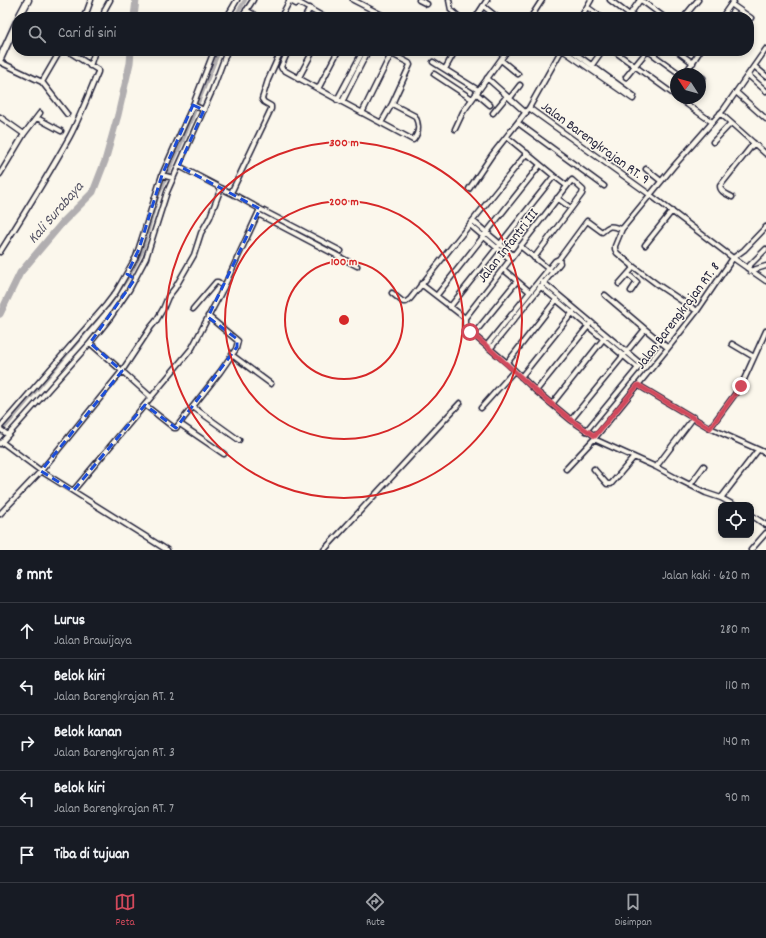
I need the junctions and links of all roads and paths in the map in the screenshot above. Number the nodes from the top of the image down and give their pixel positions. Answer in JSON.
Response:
{"nodes":[{"id":1,"x":28,"y":0,"type":"edge"},
{"id":2,"x":91,"y":0,"type":"edge"},
{"id":3,"x":110,"y":0,"type":"edge"},
{"id":4,"x":237,"y":0,"type":"edge"},
{"id":5,"x":253,"y":0,"type":"edge"},
{"id":6,"x":289,"y":0,"type":"edge"},
{"id":7,"x":294,"y":0,"type":"edge"},
{"id":8,"x":353,"y":0,"type":"edge"},
{"id":9,"x":419,"y":0,"type":"edge"},
{"id":10,"x":449,"y":0,"type":"edge"},
{"id":11,"x":487,"y":0,"type":"edge"},
{"id":12,"x":542,"y":0,"type":"edge"},
{"id":13,"x":591,"y":0,"type":"edge"},
{"id":14,"x":610,"y":0,"type":"edge"},
{"id":15,"x":641,"y":0,"type":"edge"},
{"id":16,"x":698,"y":0,"type":"edge"},
{"id":17,"x":732,"y":2,"type":"edge"},
{"id":18,"x":427,"y":4,"type":"dead end"},
{"id":19,"x":483,"y":6,"type":"junction"},
{"id":20,"x":587,"y":7,"type":"junction"},
{"id":21,"x":246,"y":10,"type":"joint"},
{"id":22,"x":310,"y":10,"type":"junction"},
{"id":23,"x":22,"y":12,"type":"edge"},
{"id":24,"x":86,"y":12,"type":"edge"},
{"id":25,"x":105,"y":12,"type":"edge"},
{"id":26,"x":231,"y":12,"type":"edge"},
{"id":27,"x":249,"y":12,"type":"edge"},
{"id":28,"x":283,"y":12,"type":"edge"},
{"id":29,"x":314,"y":12,"type":"edge"},
{"id":30,"x":376,"y":12,"type":"edge"},
{"id":31,"x":453,"y":12,"type":"edge"},
{"id":32,"x":479,"y":12,"type":"edge"},
{"id":33,"x":491,"y":12,"type":"edge"},
{"id":34,"x":534,"y":12,"type":"edge"},
{"id":35,"x":584,"y":12,"type":"edge"},
{"id":36,"x":594,"y":12,"type":"edge"},
{"id":37,"x":625,"y":12,"type":"edge"},
{"id":38,"x":633,"y":12,"type":"edge"},
{"id":39,"x":657,"y":12,"type":"edge"},
{"id":40,"x":688,"y":12,"type":"edge"},
{"id":41,"x":725,"y":12,"type":"edge"},
{"id":42,"x":744,"y":12,"type":"edge"},
{"id":43,"x":12,"y":33,"type":"edge"},
{"id":44,"x":766,"y":50,"type":"edge"},
{"id":45,"x":57,"y":56,"type":"edge"},
{"id":46,"x":75,"y":56,"type":"edge"},
{"id":47,"x":93,"y":56,"type":"edge"},
{"id":48,"x":212,"y":56,"type":"edge"},
{"id":49,"x":225,"y":56,"type":"edge"},
{"id":50,"x":279,"y":56,"type":"edge"},
{"id":51,"x":285,"y":56,"type":"edge"},
{"id":52,"x":310,"y":56,"type":"edge"},
{"id":53,"x":335,"y":56,"type":"edge"},
{"id":54,"x":360,"y":56,"type":"edge"},
{"id":55,"x":365,"y":56,"type":"edge"},
{"id":56,"x":390,"y":56,"type":"edge"},
{"id":57,"x":395,"y":56,"type":"edge"},
{"id":58,"x":452,"y":56,"type":"edge"},
{"id":59,"x":504,"y":56,"type":"edge"},
{"id":60,"x":559,"y":56,"type":"edge"},
{"id":61,"x":570,"y":56,"type":"edge"},
{"id":62,"x":579,"y":56,"type":"edge"},
{"id":63,"x":598,"y":56,"type":"edge"},
{"id":64,"x":621,"y":56,"type":"edge"},
{"id":65,"x":643,"y":56,"type":"edge"},
{"id":66,"x":654,"y":56,"type":"edge"},
{"id":67,"x":683,"y":56,"type":"edge"},
{"id":68,"x":697,"y":56,"type":"edge"},
{"id":69,"x":0,"y":59,"type":"edge"},
{"id":70,"x":501,"y":60,"type":"junction"},
{"id":71,"x":0,"y":62,"type":"edge"},
{"id":72,"x":433,"y":62,"type":"dead end"},
{"id":73,"x":692,"y":63,"type":"junction"},
{"id":74,"x":592,"y":65,"type":"junction"},
{"id":75,"x":90,"y":66,"type":"junction"},
{"id":76,"x":634,"y":66,"type":"junction"},
{"id":77,"x":754,"y":66,"type":"junction"},
{"id":78,"x":671,"y":68,"type":"edge"},
{"id":79,"x":689,"y":68,"type":"edge"},
{"id":80,"x":445,"y":69,"type":"junction"},
{"id":81,"x":450,"y":72,"type":"junction"},
{"id":82,"x":599,"y":73,"type":"junction"},
{"id":83,"x":434,"y":74,"type":"dead end"},
{"id":84,"x":518,"y":74,"type":"dead end"},
{"id":85,"x":748,"y":75,"type":"junction"},
{"id":86,"x":766,"y":76,"type":"edge"},
{"id":87,"x":626,"y":77,"type":"dead end"},
{"id":88,"x":298,"y":78,"type":"junction"},
{"id":89,"x":487,"y":78,"type":"junction"},
{"id":90,"x":444,"y":80,"type":"junction"},
{"id":91,"x":42,"y":82,"type":"junction"},
{"id":92,"x":520,"y":85,"type":"dead end"},
{"id":93,"x":318,"y":89,"type":"junction"},
{"id":94,"x":766,"y":90,"type":"edge"},
{"id":95,"x":477,"y":91,"type":"junction"},
{"id":96,"x":670,"y":91,"type":"edge"},
{"id":97,"x":736,"y":92,"type":"junction"},
{"id":98,"x":508,"y":97,"type":"junction"},
{"id":99,"x":472,"y":99,"type":"junction"},
{"id":100,"x":337,"y":100,"type":"junction"},
{"id":101,"x":342,"y":102,"type":"junction"},
{"id":102,"x":392,"y":104,"type":"junction"},
{"id":103,"x":688,"y":104,"type":"edge"},
{"id":104,"x":194,"y":105,"type":"junction"},
{"id":105,"x":490,"y":105,"type":"dead end"},
{"id":106,"x":530,"y":108,"type":"junction"},
{"id":107,"x":202,"y":109,"type":"junction"},
{"id":108,"x":526,"y":112,"type":"junction"},
{"id":109,"x":40,"y":113,"type":"dead end"},
{"id":110,"x":362,"y":113,"type":"junction"},
{"id":111,"x":493,"y":113,"type":"dead end"},
{"id":112,"x":67,"y":114,"type":"dead end"},
{"id":113,"x":720,"y":114,"type":"junction"},
{"id":114,"x":0,"y":117,"type":"edge"},
{"id":115,"x":37,"y":118,"type":"junction"},
{"id":116,"x":766,"y":118,"type":"edge"},
{"id":117,"x":712,"y":122,"type":"junction"},
{"id":118,"x":381,"y":123,"type":"junction"},
{"id":119,"x":518,"y":123,"type":"junction"},
{"id":120,"x":731,"y":123,"type":"junction"},
{"id":121,"x":454,"y":129,"type":"dead end"},
{"id":122,"x":61,"y":131,"type":"dead end"},
{"id":123,"x":24,"y":134,"type":"junction"},
{"id":124,"x":507,"y":137,"type":"junction"},
{"id":125,"x":713,"y":142,"type":"dead end"},
{"id":126,"x":754,"y":143,"type":"junction"},
{"id":127,"x":527,"y":153,"type":"junction"},
{"id":128,"x":766,"y":154,"type":"edge"},
{"id":129,"x":540,"y":165,"type":"junction"},
{"id":130,"x":178,"y":166,"type":"junction"},
{"id":131,"x":646,"y":168,"type":"dead end"},
{"id":132,"x":0,"y":174,"type":"edge"},
{"id":133,"x":163,"y":175,"type":"junction"},
{"id":134,"x":554,"y":176,"type":"junction"},
{"id":135,"x":171,"y":178,"type":"junction"},
{"id":136,"x":661,"y":181,"type":"junction"},
{"id":137,"x":567,"y":186,"type":"junction"},
{"id":138,"x":604,"y":186,"type":"dead end"},
{"id":139,"x":221,"y":188,"type":"junction"},
{"id":140,"x":469,"y":189,"type":"dead end"},
{"id":141,"x":231,"y":193,"type":"junction"},
{"id":142,"x":649,"y":194,"type":"junction"},
{"id":143,"x":732,"y":197,"type":"dead end"},
{"id":144,"x":557,"y":198,"type":"junction"},
{"id":145,"x":568,"y":206,"type":"dead end"},
{"id":146,"x":260,"y":209,"type":"junction"},
{"id":147,"x":672,"y":211,"type":"junction"},
{"id":148,"x":258,"y":214,"type":"junction"},
{"id":149,"x":472,"y":223,"type":"junction"},
{"id":150,"x":766,"y":226,"type":"edge"},
{"id":151,"x":622,"y":229,"type":"junction"},
{"id":152,"x":485,"y":234,"type":"junction"},
{"id":153,"x":645,"y":245,"type":"dead end"},
{"id":154,"x":499,"y":246,"type":"junction"},
{"id":155,"x":520,"y":246,"type":"junction"},
{"id":156,"x":766,"y":249,"type":"edge"},
{"id":157,"x":341,"y":251,"type":"dead end"},
{"id":158,"x":0,"y":252,"type":"edge"},
{"id":159,"x":512,"y":257,"type":"junction"},
{"id":160,"x":534,"y":258,"type":"junction"},
{"id":161,"x":733,"y":258,"type":"junction"},
{"id":162,"x":559,"y":260,"type":"junction"},
{"id":163,"x":357,"y":266,"type":"dead end"},
{"id":164,"x":766,"y":266,"type":"edge"},
{"id":165,"x":634,"y":268,"type":"junction"},
{"id":166,"x":503,"y":269,"type":"junction"},
{"id":167,"x":548,"y":269,"type":"junction"},
{"id":168,"x":748,"y":269,"type":"junction"},
{"id":169,"x":553,"y":272,"type":"junction"},
{"id":170,"x":127,"y":274,"type":"junction"},
{"id":171,"x":628,"y":274,"type":"junction"},
{"id":172,"x":134,"y":278,"type":"junction"},
{"id":173,"x":516,"y":281,"type":"junction"},
{"id":174,"x":542,"y":281,"type":"junction"},
{"id":175,"x":766,"y":281,"type":"edge"},
{"id":176,"x":422,"y":284,"type":"junction"},
{"id":177,"x":537,"y":284,"type":"junction"},
{"id":178,"x":619,"y":284,"type":"dead end"},
{"id":179,"x":121,"y":285,"type":"junction"},
{"id":180,"x":224,"y":287,"type":"junction"},
{"id":181,"x":541,"y":287,"type":"junction"},
{"id":182,"x":129,"y":289,"type":"junction"},
{"id":183,"x":631,"y":291,"type":"dead end"},
{"id":184,"x":530,"y":292,"type":"junction"},
{"id":185,"x":392,"y":294,"type":"dead end"},
{"id":186,"x":605,"y":295,"type":"dead end"},
{"id":187,"x":437,"y":296,"type":"junction"},
{"id":188,"x":560,"y":296,"type":"junction"},
{"id":189,"x":556,"y":300,"type":"junction"},
{"id":190,"x":450,"y":306,"type":"junction"},
{"id":191,"x":193,"y":309,"type":"dead end"},
{"id":192,"x":575,"y":309,"type":"junction"},
{"id":193,"x":697,"y":311,"type":"junction"},
{"id":194,"x":572,"y":313,"type":"junction"},
{"id":195,"x":209,"y":317,"type":"junction"},
{"id":196,"x":465,"y":318,"type":"junction"},
{"id":197,"x":591,"y":322,"type":"junction"},
{"id":198,"x":588,"y":326,"type":"junction"},
{"id":199,"x":645,"y":329,"type":"junction"},
{"id":200,"x":766,"y":332,"type":"edge"},
{"id":201,"x":473,"y":335,"type":"junction"},
{"id":202,"x":607,"y":335,"type":"junction"},
{"id":203,"x":604,"y":339,"type":"junction"},
{"id":204,"x":660,"y":341,"type":"junction"},
{"id":205,"x":90,"y":343,"type":"junction"},
{"id":206,"x":732,"y":344,"type":"dead end"},
{"id":207,"x":489,"y":347,"type":"junction"},
{"id":208,"x":668,"y":348,"type":"junction"},
{"id":209,"x":627,"y":351,"type":"junction"},
{"id":210,"x":232,"y":355,"type":"junction"},
{"id":211,"x":623,"y":355,"type":"junction"},
{"id":212,"x":754,"y":357,"type":"junction"},
{"id":213,"x":506,"y":363,"type":"junction"},
{"id":214,"x":641,"y":364,"type":"junction"},
{"id":215,"x":638,"y":368,"type":"junction"},
{"id":216,"x":122,"y":371,"type":"junction"},
{"id":217,"x":514,"y":371,"type":"junction"},
{"id":218,"x":520,"y":377,"type":"junction"},
{"id":219,"x":270,"y":384,"type":"dead end"},
{"id":220,"x":638,"y":385,"type":"junction"},
{"id":221,"x":536,"y":391,"type":"junction"},
{"id":222,"x":151,"y":397,"type":"junction"},
{"id":223,"x":460,"y":403,"type":"dead end"},
{"id":224,"x":552,"y":404,"type":"junction"},
{"id":225,"x":146,"y":406,"type":"junction"},
{"id":226,"x":193,"y":407,"type":"junction"},
{"id":227,"x":481,"y":408,"type":"dead end"},
{"id":228,"x":694,"y":418,"type":"junction"},
{"id":229,"x":571,"y":420,"type":"junction"},
{"id":230,"x":180,"y":424,"type":"junction"},
{"id":231,"x":710,"y":428,"type":"junction"},
{"id":232,"x":0,"y":429,"type":"edge"},
{"id":233,"x":586,"y":431,"type":"junction"},
{"id":234,"x":6,"y":434,"type":"junction"},
{"id":235,"x":594,"y":437,"type":"junction"},
{"id":236,"x":239,"y":440,"type":"dead end"},
{"id":237,"x":1,"y":443,"type":"edge"},
{"id":238,"x":758,"y":450,"type":"junction"},
{"id":239,"x":224,"y":454,"type":"dead end"},
{"id":240,"x":766,"y":454,"type":"edge"},
{"id":241,"x":634,"y":457,"type":"junction"},
{"id":242,"x":704,"y":466,"type":"dead end"},
{"id":243,"x":656,"y":467,"type":"junction"},
{"id":244,"x":566,"y":469,"type":"dead end"},
{"id":245,"x":594,"y":470,"type":"dead end"},
{"id":246,"x":41,"y":471,"type":"junction"},
{"id":247,"x":690,"y":485,"type":"junction"},
{"id":248,"x":73,"y":491,"type":"junction"},
{"id":249,"x":721,"y":498,"type":"junction"},
{"id":250,"x":728,"y":502,"type":"edge"},
{"id":251,"x":0,"y":514,"type":"edge"},
{"id":252,"x":754,"y":517,"type":"edge"},
{"id":253,"x":766,"y":525,"type":"edge"},
{"id":254,"x":766,"y":533,"type":"edge"},
{"id":255,"x":167,"y":550,"type":"edge"},
{"id":256,"x":324,"y":550,"type":"edge"},
{"id":257,"x":751,"y":550,"type":"edge"}],
"edges":[{"from":1,"to":23,"type":"main road"},
{"from":2,"to":24,"type":"street"},
{"from":3,"to":25,"type":"street"},
{"from":4,"to":26,"type":"street"},
{"from":5,"to":21,"type":"street"},
{"from":6,"to":22,"type":"street"},
{"from":6,"to":28,"type":"street"},
{"from":7,"to":22,"type":"street"},
{"from":8,"to":30,"type":"street"},
{"from":9,"to":18,"type":"street"},
{"from":10,"to":31,"type":"street"},
{"from":11,"to":19,"type":"street"},
{"from":12,"to":34,"type":"street"},
{"from":13,"to":20,"type":"street"},
{"from":14,"to":37,"type":"street"},
{"from":15,"to":38,"type":"street"},
{"from":15,"to":39,"type":"street"},
{"from":16,"to":40,"type":"street"},
{"from":17,"to":41,"type":"street"},
{"from":17,"to":42,"type":"street"},
{"from":19,"to":32,"type":"street"},
{"from":19,"to":33,"type":"street"},
{"from":20,"to":35,"type":"street"},
{"from":20,"to":36,"type":"street"},
{"from":21,"to":27,"type":"street"},
{"from":22,"to":29,"type":"street"},
{"from":43,"to":69,"type":"main road"},
{"from":44,"to":77,"type":"street","name":"Jalan Barengkrajan RT. 9"},
{"from":45,"to":91,"type":"street"},
{"from":46,"to":75,"type":"street"},
{"from":47,"to":75,"type":"street"},
{"from":48,"to":104,"type":"street"},
{"from":49,"to":107,"type":"street"},
{"from":50,"to":141,"type":"street"},
{"from":51,"to":88,"type":"street"},
{"from":52,"to":88,"type":"street"},
{"from":53,"to":93,"type":"street"},
{"from":54,"to":100,"type":"street"},
{"from":55,"to":101,"type":"street"},
{"from":56,"to":110,"type":"street"},
{"from":57,"to":102,"type":"street"},
{"from":58,"to":80,"type":"street"},
{"from":59,"to":70,"type":"street"},
{"from":60,"to":106,"type":"street"},
{"from":61,"to":82,"type":"street"},
{"from":62,"to":74,"type":"street"},
{"from":63,"to":74,"type":"street"},
{"from":64,"to":76,"type":"street"},
{"from":65,"to":76,"type":"street"},
{"from":66,"to":78,"type":"street"},
{"from":67,"to":73,"type":"street"},
{"from":68,"to":73,"type":"street"},
{"from":70,"to":84,"type":"street"},
{"from":70,"to":89,"type":"street"},
{"from":71,"to":91,"type":"street"},
{"from":72,"to":80,"type":"street"},
{"from":73,"to":79,"type":"street"},
{"from":74,"to":82,"type":"street"},
{"from":75,"to":158,"type":"street"},
{"from":76,"to":87,"type":"street"},
{"from":76,"to":96,"type":"street"},
{"from":77,"to":85,"type":"street","name":"Jalan Barengkrajan RT. 9"},
{"from":77,"to":86,"type":"street"},
{"from":80,"to":81,"type":"street"},
{"from":81,"to":90,"type":"street"},
{"from":81,"to":95,"type":"street"},
{"from":82,"to":82,"type":"street"},
{"from":83,"to":90,"type":"street"},
{"from":85,"to":94,"type":"street"},
{"from":85,"to":97,"type":"street","name":"Jalan Barengkrajan RT. 9"},
{"from":88,"to":93,"type":"street"},
{"from":89,"to":95,"type":"street"},
{"from":89,"to":98,"type":"street"},
{"from":90,"to":99,"type":"street"},
{"from":91,"to":112,"type":"street"},
{"from":92,"to":98,"type":"street"},
{"from":93,"to":100,"type":"street"},
{"from":95,"to":99,"type":"street"},
{"from":95,"to":105,"type":"street"},
{"from":97,"to":113,"type":"street","name":"Jalan Barengkrajan RT. 9"},
{"from":97,"to":116,"type":"street"},
{"from":98,"to":108,"type":"street"},
{"from":98,"to":111,"type":"street"},
{"from":99,"to":121,"type":"street"},
{"from":100,"to":101,"type":"street"},
{"from":101,"to":110,"type":"street"},
{"from":102,"to":118,"type":"street"},
{"from":102,"to":118,"type":"street"},
{"from":103,"to":117,"type":"street"},
{"from":104,"to":107,"type":"street"},
{"from":104,"to":133,"type":"street"},
{"from":106,"to":108,"type":"street"},
{"from":106,"to":142,"type":"street","name":"Jalan Barengkrajan RT. 9"},
{"from":107,"to":130,"type":"street"},
{"from":108,"to":119,"type":"street"},
{"from":109,"to":115,"type":"street"},
{"from":110,"to":118,"type":"street"},
{"from":113,"to":117,"type":"street","name":"Jalan Barengkrajan RT. 9"},
{"from":113,"to":120,"type":"street"},
{"from":114,"to":123,"type":"street"},
{"from":115,"to":122,"type":"street"},
{"from":115,"to":123,"type":"street"},
{"from":117,"to":136,"type":"street","name":"Jalan Barengkrajan RT. 9"},
{"from":119,"to":124,"type":"street"},
{"from":119,"to":138,"type":"street"},
{"from":120,"to":125,"type":"street"},
{"from":120,"to":126,"type":"street"},
{"from":123,"to":132,"type":"street"},
{"from":124,"to":127,"type":"street"},
{"from":124,"to":140,"type":"street"},
{"from":126,"to":128,"type":"street"},
{"from":126,"to":143,"type":"street"},
{"from":127,"to":129,"type":"street"},
{"from":127,"to":149,"type":"street"},
{"from":129,"to":134,"type":"street"},
{"from":129,"to":152,"type":"street"},
{"from":130,"to":135,"type":"street"},
{"from":130,"to":139,"type":"street"},
{"from":131,"to":136,"type":"street"},
{"from":133,"to":135,"type":"street"},
{"from":133,"to":170,"type":"street"},
{"from":134,"to":137,"type":"street"},
{"from":134,"to":154,"type":"street"},
{"from":135,"to":172,"type":"street"},
{"from":136,"to":142,"type":"street","name":"Jalan Barengkrajan RT. 9"},
{"from":137,"to":144,"type":"street","name":"Jalan Infantri III"},
{"from":137,"to":160,"type":"street"},
{"from":139,"to":141,"type":"street"},
{"from":139,"to":216,"type":"street"},
{"from":141,"to":146,"type":"street"},
{"from":142,"to":147,"type":"street","name":"Jalan Barengkrajan RT. 9"},
{"from":142,"to":151,"type":"street","name":"Jalan Barengkrajan RT. 9"},
{"from":144,"to":145,"type":"street"},
{"from":144,"to":155,"type":"street","name":"Jalan Infantri III"},
{"from":146,"to":148,"type":"street"},
{"from":146,"to":157,"type":"street"},
{"from":147,"to":153,"type":"street"},
{"from":147,"to":161,"type":"street","name":"Jalan Barengkrajan RT. 9"},
{"from":148,"to":163,"type":"street"},
{"from":148,"to":180,"type":"street"},
{"from":149,"to":152,"type":"street"},
{"from":149,"to":176,"type":"street"},
{"from":150,"to":161,"type":"street","name":"Jalan Barengkrajan RT. 8"},
{"from":151,"to":162,"type":"street"},
{"from":151,"to":165,"type":"street","name":"Jalan Barengkrajan RT. 9"},
{"from":152,"to":154,"type":"street"},
{"from":152,"to":187,"type":"street"},
{"from":154,"to":159,"type":"street"},
{"from":154,"to":190,"type":"street"},
{"from":155,"to":159,"type":"street","name":"Jalan Infantri III"},
{"from":155,"to":160,"type":"street"},
{"from":156,"to":168,"type":"street"},
{"from":159,"to":166,"type":"street","name":"Jalan Infantri III"},
{"from":160,"to":167,"type":"street"},
{"from":161,"to":168,"type":"street","name":"Jalan Barengkrajan RT. 9"},
{"from":161,"to":193,"type":"street","name":"Jalan Barengkrajan RT. 8"},
{"from":162,"to":167,"type":"street"},
{"from":162,"to":169,"type":"street"},
{"from":164,"to":168,"type":"street"},
{"from":165,"to":171,"type":"street"},
{"from":165,"to":193,"type":"street"},
{"from":166,"to":173,"type":"street"},
{"from":166,"to":196,"type":"street","name":"Jalan Infantri III"},
{"from":167,"to":169,"type":"street"},
{"from":167,"to":174,"type":"street"},
{"from":168,"to":175,"type":"street","name":"Jalan Barengkrajan RT. 9"},
{"from":169,"to":174,"type":"street"},
{"from":170,"to":172,"type":"street"},
{"from":170,"to":179,"type":"street"},
{"from":171,"to":178,"type":"street"},
{"from":171,"to":183,"type":"street"},
{"from":172,"to":182,"type":"street"},
{"from":173,"to":184,"type":"street"},
{"from":173,"to":201,"type":"street"},
{"from":174,"to":177,"type":"street"},
{"from":174,"to":181,"type":"street"},
{"from":174,"to":188,"type":"street"},
{"from":176,"to":185,"type":"street"},
{"from":176,"to":187,"type":"street"},
{"from":177,"to":181,"type":"street"},
{"from":177,"to":184,"type":"street"},
{"from":179,"to":182,"type":"street"},
{"from":179,"to":232,"type":"street"},
{"from":180,"to":191,"type":"street"},
{"from":180,"to":195,"type":"street"},
{"from":181,"to":189,"type":"street"},
{"from":181,"to":207,"type":"street"},
{"from":182,"to":205,"type":"street"},
{"from":184,"to":207,"type":"street"},
{"from":186,"to":199,"type":"street"},
{"from":187,"to":190,"type":"street"},
{"from":188,"to":189,"type":"street"},
{"from":188,"to":192,"type":"street"},
{"from":189,"to":194,"type":"street"},
{"from":189,"to":213,"type":"street"},
{"from":190,"to":196,"type":"street"},
{"from":192,"to":194,"type":"street"},
{"from":192,"to":197,"type":"street"},
{"from":193,"to":208,"type":"street","name":"Jalan Barengkrajan RT. 8"},
{"from":194,"to":198,"type":"street"},
{"from":194,"to":218,"type":"street"},
{"from":195,"to":210,"type":"street"},
{"from":195,"to":222,"type":"street"},
{"from":196,"to":201,"type":"street"},
{"from":197,"to":198,"type":"street"},
{"from":197,"to":202,"type":"street"},
{"from":198,"to":203,"type":"street"},
{"from":198,"to":221,"type":"street"},
{"from":199,"to":204,"type":"street"},
{"from":199,"to":209,"type":"street"},
{"from":200,"to":212,"type":"street"},
{"from":201,"to":207,"type":"street"},
{"from":202,"to":203,"type":"street"},
{"from":202,"to":209,"type":"street"},
{"from":203,"to":211,"type":"street"},
{"from":203,"to":224,"type":"street"},
{"from":204,"to":208,"type":"street"},
{"from":204,"to":214,"type":"street"},
{"from":205,"to":216,"type":"street"},
{"from":205,"to":234,"type":"street"},
{"from":206,"to":212,"type":"street"},
{"from":207,"to":213,"type":"street"},
{"from":208,"to":220,"type":"street","name":"Jalan Barengkrajan RT. 8"},
{"from":209,"to":211,"type":"street"},
{"from":209,"to":214,"type":"street"},
{"from":210,"to":219,"type":"street"},
{"from":210,"to":226,"type":"street"},
{"from":211,"to":215,"type":"street"},
{"from":211,"to":229,"type":"street"},
{"from":212,"to":231,"type":"street"},
{"from":213,"to":217,"type":"street"},
{"from":214,"to":215,"type":"street"},
{"from":215,"to":233,"type":"street"},
{"from":216,"to":222,"type":"street"},
{"from":216,"to":246,"type":"street"},
{"from":217,"to":218,"type":"street"},
{"from":217,"to":227,"type":"street"},
{"from":218,"to":221,"type":"street"},
{"from":220,"to":228,"type":"street"},
{"from":220,"to":235,"type":"street","name":"Jalan Barengkrajan RT. 8"},
{"from":221,"to":224,"type":"street"},
{"from":222,"to":225,"type":"street"},
{"from":223,"to":256,"type":"street"},
{"from":224,"to":229,"type":"street"},
{"from":225,"to":230,"type":"street"},
{"from":225,"to":248,"type":"street"},
{"from":226,"to":230,"type":"street"},
{"from":226,"to":236,"type":"street"},
{"from":228,"to":231,"type":"street"},
{"from":228,"to":243,"type":"street"},
{"from":229,"to":233,"type":"street"},
{"from":230,"to":239,"type":"street"},
{"from":231,"to":238,"type":"street"},
{"from":232,"to":234,"type":"street"},
{"from":233,"to":235,"type":"street"},
{"from":234,"to":237,"type":"street"},
{"from":235,"to":241,"type":"street"},
{"from":235,"to":244,"type":"street","name":"Jalan Barengkrajan RT. 8"},
{"from":237,"to":246,"type":"street"},
{"from":238,"to":240,"type":"street"},
{"from":238,"to":249,"type":"street"},
{"from":241,"to":243,"type":"street"},
{"from":241,"to":245,"type":"street"},
{"from":242,"to":247,"type":"street"},
{"from":243,"to":247,"type":"street"},
{"from":246,"to":248,"type":"street"},
{"from":246,"to":251,"type":"street"},
{"from":247,"to":249,"type":"street"},
{"from":248,"to":255,"type":"street"},
{"from":249,"to":250,"type":"street"},
{"from":252,"to":253,"type":"street"},
{"from":254,"to":257,"type":"street"}]}
